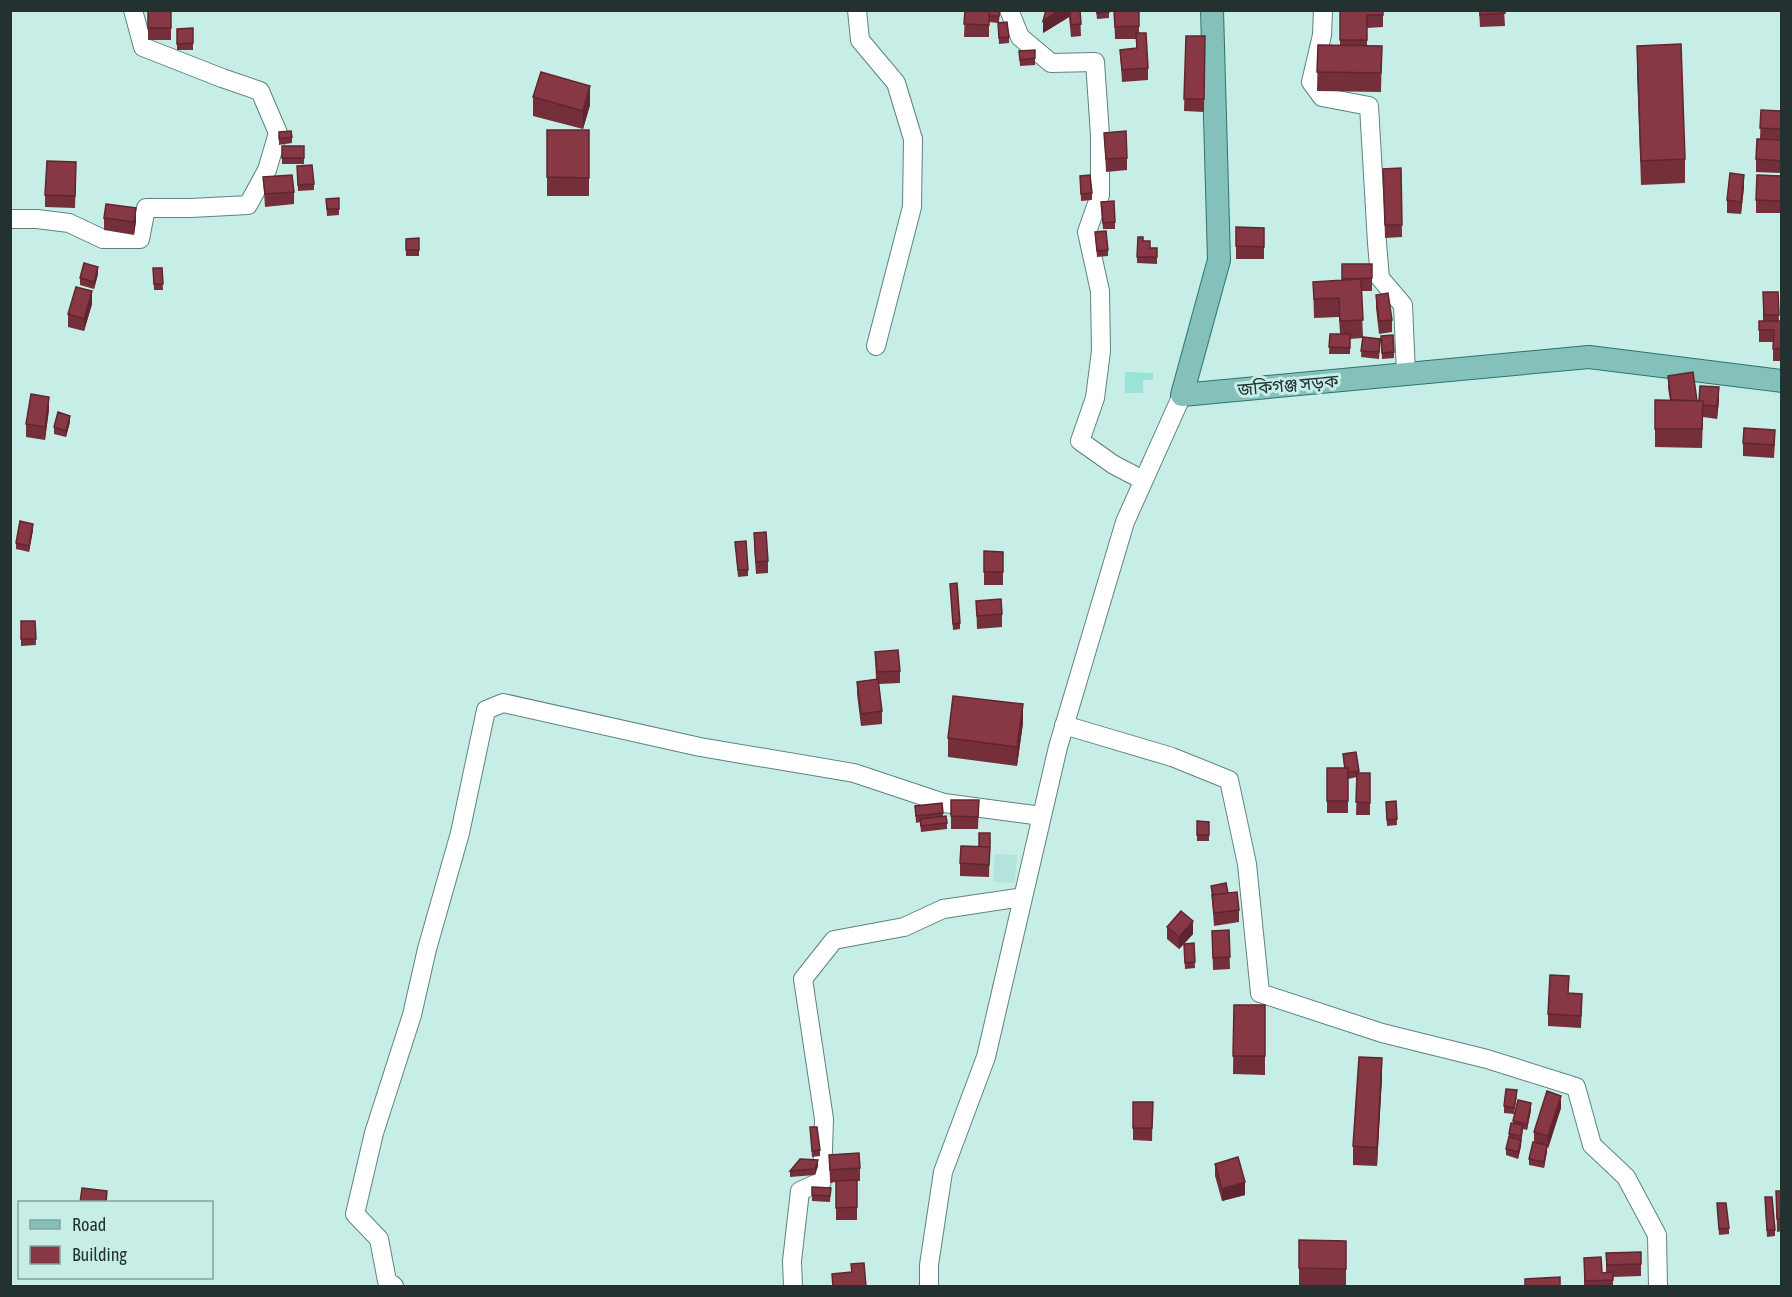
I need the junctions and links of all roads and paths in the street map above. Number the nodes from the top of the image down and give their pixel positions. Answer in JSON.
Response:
{"nodes":[{"id":1,"x":133,"y":10,"type":"edge"},
{"id":2,"x":857,"y":10,"type":"edge"},
{"id":3,"x":1009,"y":10,"type":"edge"},
{"id":4,"x":1212,"y":10,"type":"edge"},
{"id":5,"x":1323,"y":10,"type":"edge"},
{"id":6,"x":10,"y":219,"type":"edge"},
{"id":7,"x":876,"y":346,"type":"dead end"},
{"id":8,"x":1406,"y":374,"type":"junction"},
{"id":9,"x":1782,"y":381,"type":"edge"},
{"id":10,"x":1182,"y":395,"type":"junction"},
{"id":11,"x":1143,"y":480,"type":"junction"},
{"id":12,"x":1064,"y":725,"type":"junction"},
{"id":13,"x":1042,"y":816,"type":"junction"},
{"id":14,"x":1023,"y":897,"type":"junction"},
{"id":15,"x":394,"y":1287,"type":"edge"},
{"id":16,"x":793,"y":1287,"type":"edge"},
{"id":17,"x":929,"y":1287,"type":"edge"},
{"id":18,"x":1658,"y":1287,"type":"edge"}],
"edges":[{"from":1,"to":6,"type":"street"},
{"from":2,"to":7,"type":"street"},
{"from":3,"to":11,"type":"street"},
{"from":4,"to":10,"type":"main road"},
{"from":5,"to":8,"type":"street"},
{"from":8,"to":9,"type":"main road","name":"জকিগঞ্জ সড়ক"},
{"from":8,"to":10,"type":"main road","name":"জকিগঞ্জ সড়ক"},
{"from":10,"to":11,"type":"street"},
{"from":11,"to":12,"type":"street"},
{"from":12,"to":13,"type":"street"},
{"from":12,"to":18,"type":"street"},
{"from":13,"to":14,"type":"street"},
{"from":13,"to":15,"type":"street"},
{"from":14,"to":16,"type":"street"},
{"from":14,"to":17,"type":"street"}]}
